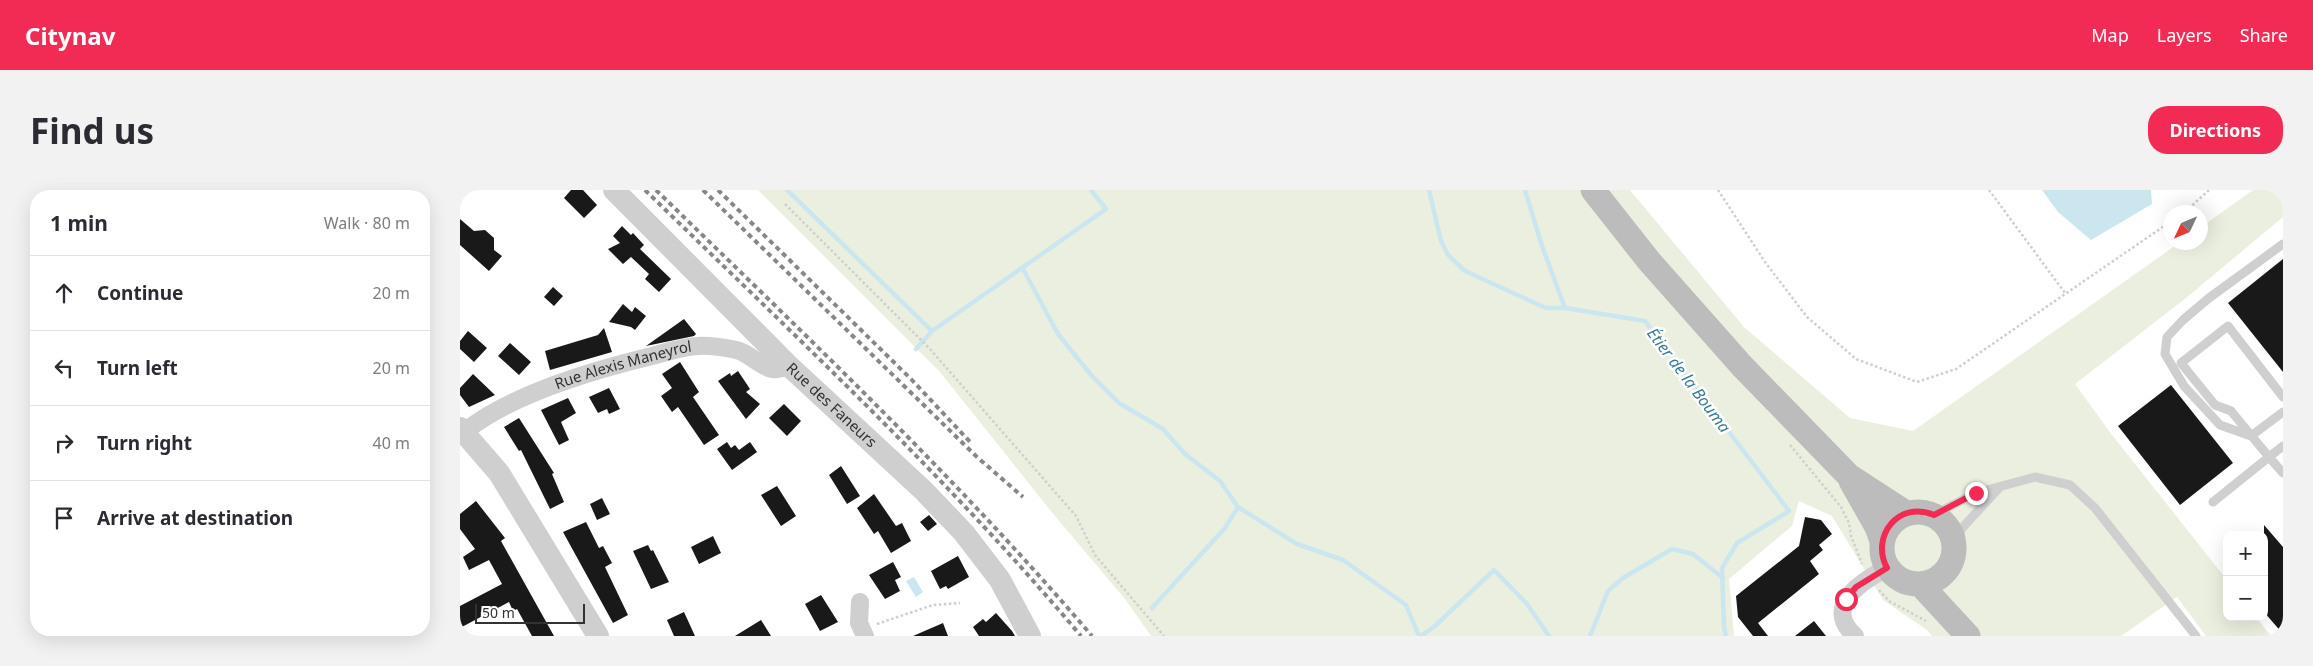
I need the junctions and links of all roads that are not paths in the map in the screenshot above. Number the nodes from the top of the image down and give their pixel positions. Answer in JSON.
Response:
{"nodes":[{"id":1,"x":614,"y":190,"type":"edge"},
{"id":2,"x":1593,"y":190,"type":"edge"},
{"id":3,"x":2283,"y":244,"type":"edge"},
{"id":4,"x":788,"y":364,"type":"junction"},
{"id":5,"x":2283,"y":397,"type":"edge"},
{"id":6,"x":2283,"y":412,"type":"edge"},
{"id":7,"x":462,"y":430,"type":"edge"},
{"id":8,"x":2252,"y":436,"type":"junction"},
{"id":9,"x":2283,"y":446,"type":"edge"},
{"id":10,"x":2269,"y":456,"type":"junction"},
{"id":11,"x":2283,"y":473,"type":"edge"},
{"id":12,"x":1849,"y":476,"type":"junction"},
{"id":13,"x":2001,"y":486,"type":"junction"},
{"id":14,"x":2213,"y":502,"type":"dead end"},
{"id":15,"x":1906,"y":513,"type":"junction"},
{"id":16,"x":1934,"y":515,"type":"junction"},
{"id":17,"x":1882,"y":541,"type":"junction"},
{"id":18,"x":1954,"y":542,"type":"junction"},
{"id":19,"x":1948,"y":568,"type":"junction"},
{"id":20,"x":1878,"y":572,"type":"junction"},
{"id":21,"x":1920,"y":584,"type":"junction"},
{"id":22,"x":860,"y":602,"type":"dead end"},
{"id":23,"x":863,"y":632,"type":"edge"},
{"id":24,"x":1966,"y":633,"type":"edge"},
{"id":25,"x":598,"y":636,"type":"edge"},
{"id":26,"x":1030,"y":636,"type":"edge"},
{"id":27,"x":1855,"y":636,"type":"edge"},
{"id":28,"x":2196,"y":636,"type":"edge"}],
"edges":[{"from":1,"to":4,"type":"street","name":"Rue des Faneurs"},
{"from":2,"to":12,"type":"main road"},
{"from":3,"to":8,"type":"lane"},
{"from":4,"to":7,"type":"street","name":"Rue Alexis Maneyrol"},
{"from":4,"to":26,"type":"street","name":"Rue des Faneurs"},
{"from":5,"to":8,"type":"lane"},
{"from":6,"to":8,"type":"lane"},
{"from":7,"to":25,"type":"street"},
{"from":8,"to":10,"type":"lane"},
{"from":9,"to":10,"type":"lane"},
{"from":10,"to":11,"type":"lane"},
{"from":10,"to":14,"type":"lane"},
{"from":12,"to":15,"type":"main road"},
{"from":12,"to":17,"type":"main road"},
{"from":13,"to":16,"type":"lane"},
{"from":13,"to":18,"type":"lane"},
{"from":13,"to":28,"type":"lane"},
{"from":15,"to":16,"type":"main road"},
{"from":15,"to":17,"type":"main road"},
{"from":16,"to":18,"type":"main road"},
{"from":17,"to":20,"type":"main road"},
{"from":18,"to":19,"type":"main road"},
{"from":19,"to":21,"type":"main road"},
{"from":19,"to":24,"type":"main road"},
{"from":20,"to":21,"type":"main road"},
{"from":20,"to":27,"type":"street"},
{"from":21,"to":24,"type":"main road"},
{"from":22,"to":23,"type":"street"}]}
